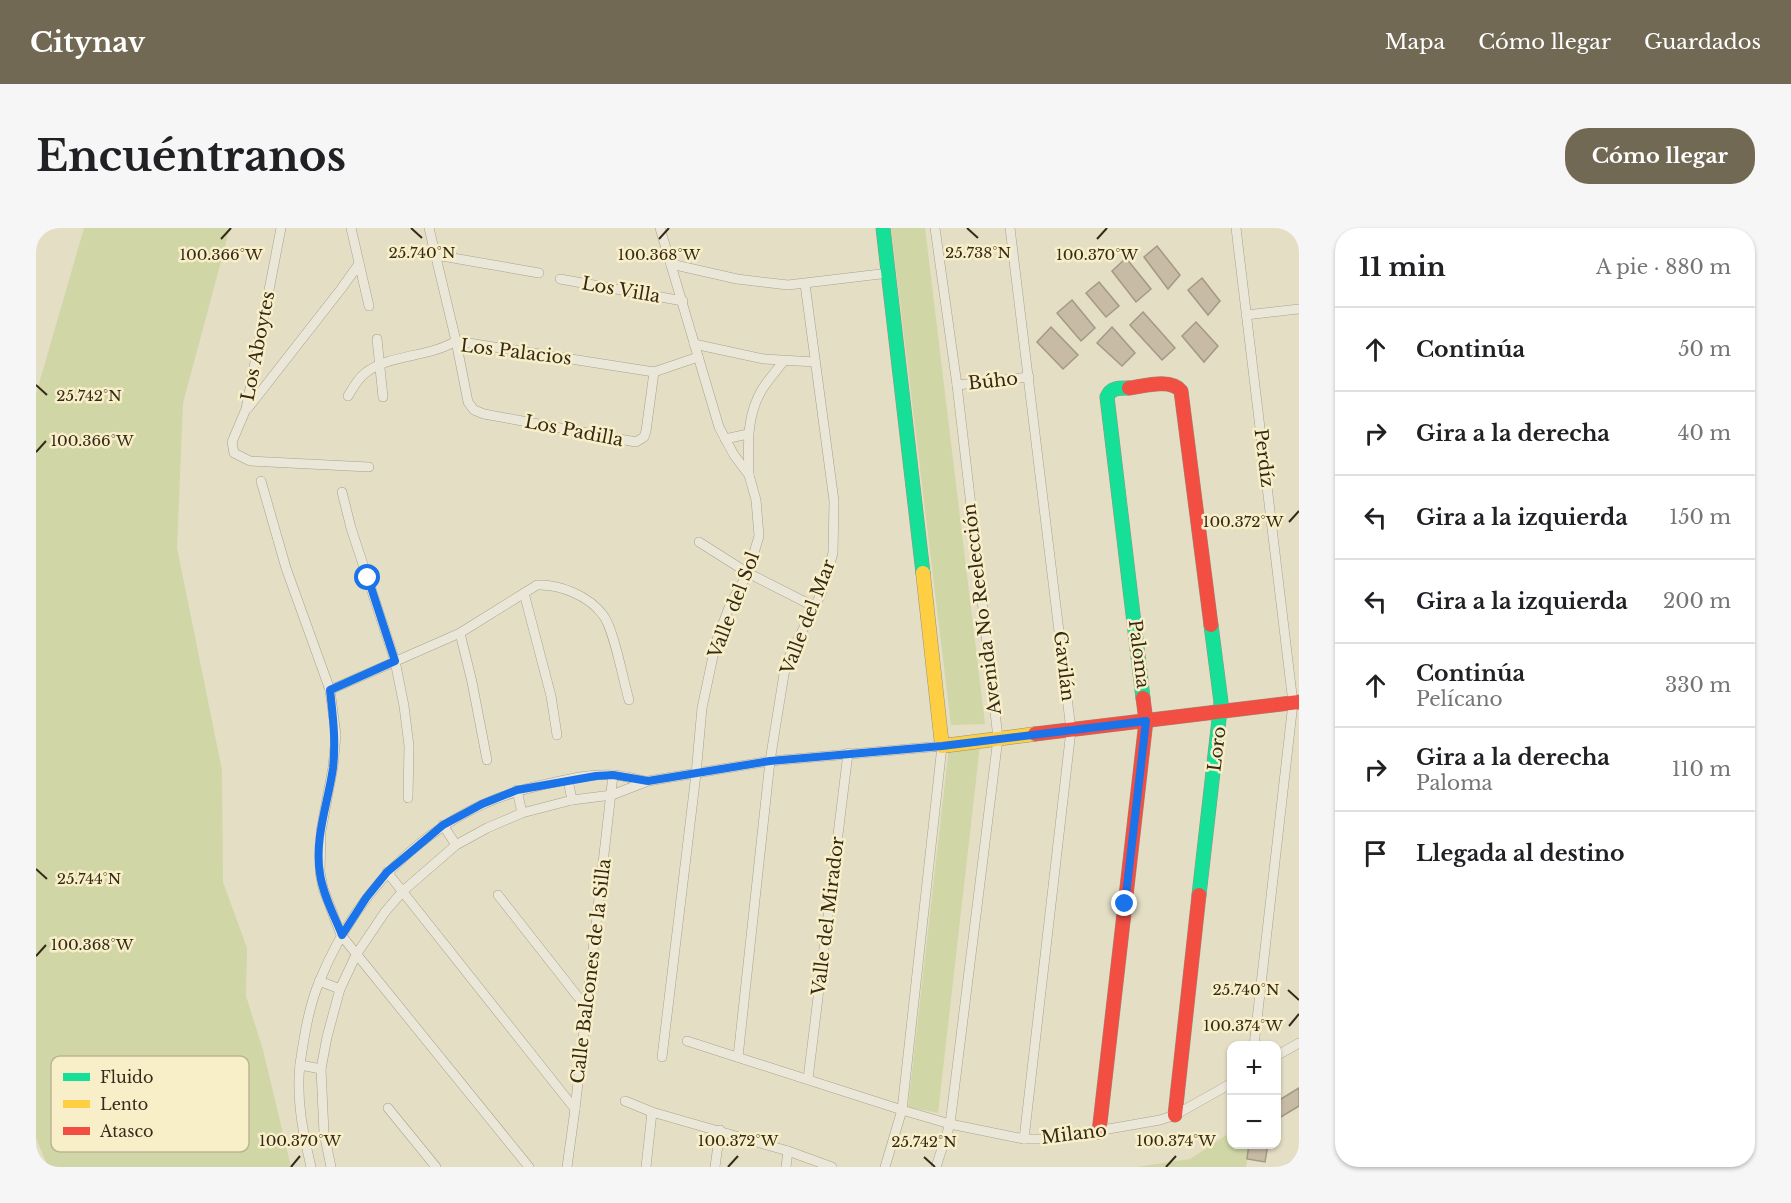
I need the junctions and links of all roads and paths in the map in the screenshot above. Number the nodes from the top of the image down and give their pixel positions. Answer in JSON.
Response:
{"nodes":[{"id":1,"x":281,"y":228,"type":"edge"},
{"id":2,"x":351,"y":228,"type":"edge"},
{"id":3,"x":429,"y":228,"type":"edge"},
{"id":4,"x":660,"y":228,"type":"edge"},
{"id":5,"x":883,"y":228,"type":"edge"},
{"id":6,"x":934,"y":228,"type":"edge"},
{"id":7,"x":1010,"y":228,"type":"edge"},
{"id":8,"x":1236,"y":228,"type":"edge"},
{"id":9,"x":436,"y":255,"type":"junction"},
{"id":10,"x":359,"y":264,"type":"junction"},
{"id":11,"x":671,"y":264,"type":"junction"},
{"id":12,"x":539,"y":273,"type":"dead end"},
{"id":13,"x":889,"y":273,"type":"junction"},
{"id":14,"x":560,"y":279,"type":"dead end"},
{"id":15,"x":804,"y":284,"type":"junction"},
{"id":16,"x":683,"y":301,"type":"junction"},
{"id":17,"x":369,"y":306,"type":"dead end"},
{"id":18,"x":1299,"y":309,"type":"edge"},
{"id":19,"x":1246,"y":315,"type":"junction"},
{"id":20,"x":377,"y":339,"type":"dead end"},
{"id":21,"x":456,"y":341,"type":"junction"},
{"id":22,"x":694,"y":344,"type":"junction"},
{"id":23,"x":698,"y":357,"type":"junction"},
{"id":24,"x":783,"y":362,"type":"junction"},
{"id":25,"x":815,"y":362,"type":"junction"},
{"id":26,"x":380,"y":364,"type":"junction"},
{"id":27,"x":654,"y":372,"type":"junction"},
{"id":28,"x":1029,"y":378,"type":"junction"},
{"id":29,"x":957,"y":385,"type":"junction"},
{"id":30,"x":1177,"y":386,"type":"joint"},
{"id":31,"x":348,"y":396,"type":"dead end"},
{"id":32,"x":383,"y":397,"type":"dead end"},
{"id":33,"x":246,"y":410,"type":"junction"},
{"id":34,"x":748,"y":434,"type":"junction"},
{"id":35,"x":725,"y":439,"type":"junction"},
{"id":36,"x":369,"y":467,"type":"dead end"},
{"id":37,"x":749,"y":475,"type":"junction"},
{"id":38,"x":261,"y":481,"type":"dead end"},
{"id":39,"x":342,"y":492,"type":"dead end"},
{"id":40,"x":699,"y":542,"type":"dead end"},
{"id":41,"x":748,"y":573,"type":"junction"},
{"id":42,"x":524,"y":593,"type":"junction"},
{"id":43,"x":815,"y":607,"type":"junction"},
{"id":44,"x":460,"y":633,"type":"junction"},
{"id":45,"x":395,"y":661,"type":"junction"},
{"id":46,"x":330,"y":690,"type":"junction"},
{"id":47,"x":629,"y":699,"type":"dead end"},
{"id":48,"x":1296,"y":703,"type":"edge"},
{"id":49,"x":1221,"y":710,"type":"junction"},
{"id":50,"x":1146,"y":721,"type":"junction"},
{"id":51,"x":1071,"y":730,"type":"junction"},
{"id":52,"x":557,"y":735,"type":"dead end"},
{"id":53,"x":998,"y":738,"type":"junction"},
{"id":54,"x":942,"y":746,"type":"junction"},
{"id":55,"x":848,"y":753,"type":"junction"},
{"id":56,"x":487,"y":760,"type":"dead end"},
{"id":57,"x":770,"y":761,"type":"junction"},
{"id":58,"x":696,"y":774,"type":"junction"},
{"id":59,"x":613,"y":775,"type":"junction"},
{"id":60,"x":568,"y":780,"type":"junction"},
{"id":61,"x":648,"y":781,"type":"junction"},
{"id":62,"x":517,"y":790,"type":"junction"},
{"id":63,"x":612,"y":795,"type":"junction"},
{"id":64,"x":408,"y":798,"type":"dead end"},
{"id":65,"x":572,"y":801,"type":"junction"},
{"id":66,"x":522,"y":813,"type":"junction"},
{"id":67,"x":443,"y":825,"type":"junction"},
{"id":68,"x":456,"y":844,"type":"junction"},
{"id":69,"x":387,"y":872,"type":"junction"},
{"id":70,"x":403,"y":891,"type":"junction"},
{"id":71,"x":498,"y":895,"type":"dead end"},
{"id":72,"x":342,"y":935,"type":"junction"},
{"id":73,"x":356,"y":955,"type":"junction"},
{"id":74,"x":319,"y":981,"type":"junction"},
{"id":75,"x":340,"y":989,"type":"junction"},
{"id":76,"x":586,"y":1007,"type":"junction"},
{"id":77,"x":687,"y":1041,"type":"dead end"},
{"id":78,"x":1255,"y":1041,"type":"edge"},
{"id":79,"x":1299,"y":1043,"type":"edge"},
{"id":80,"x":1281,"y":1053,"type":"edge"},
{"id":81,"x":662,"y":1056,"type":"dead end"},
{"id":82,"x":738,"y":1058,"type":"junction"},
{"id":83,"x":300,"y":1065,"type":"junction"},
{"id":84,"x":321,"y":1069,"type":"junction"},
{"id":85,"x":808,"y":1079,"type":"junction"},
{"id":86,"x":1227,"y":1086,"type":"edge"},
{"id":87,"x":625,"y":1101,"type":"dead end"},
{"id":88,"x":388,"y":1108,"type":"dead end"},
{"id":89,"x":575,"y":1109,"type":"junction"},
{"id":90,"x":902,"y":1110,"type":"junction"},
{"id":91,"x":652,"y":1112,"type":"junction"},
{"id":92,"x":1175,"y":1115,"type":"junction"},
{"id":93,"x":950,"y":1124,"type":"junction"},
{"id":94,"x":720,"y":1130,"type":"junction"},
{"id":95,"x":1099,"y":1132,"type":"junction"},
{"id":96,"x":1024,"y":1139,"type":"junction"},
{"id":97,"x":788,"y":1150,"type":"junction"},
{"id":98,"x":1299,"y":1162,"type":"edge"},
{"id":99,"x":311,"y":1167,"type":"edge"},
{"id":100,"x":329,"y":1167,"type":"edge"},
{"id":101,"x":436,"y":1167,"type":"edge"},
{"id":102,"x":529,"y":1167,"type":"edge"},
{"id":103,"x":567,"y":1167,"type":"edge"},
{"id":104,"x":646,"y":1167,"type":"edge"},
{"id":105,"x":715,"y":1167,"type":"edge"},
{"id":106,"x":786,"y":1167,"type":"edge"},
{"id":107,"x":832,"y":1167,"type":"edge"},
{"id":108,"x":885,"y":1167,"type":"edge"},
{"id":109,"x":936,"y":1167,"type":"edge"},
{"id":110,"x":1291,"y":1167,"type":"edge"}],
"edges":[{"from":1,"to":33,"type":"street","name":"Los Aboytes"},
{"from":2,"to":10,"type":"street"},
{"from":3,"to":9,"type":"street"},
{"from":4,"to":11,"type":"street","name":"Valle del Sol"},
{"from":5,"to":13,"type":"street"},
{"from":6,"to":29,"type":"street","name":"Avenida No Reelección"},
{"from":7,"to":28,"type":"street","name":"Gavilán"},
{"from":8,"to":19,"type":"street","name":"Perdíz"},
{"from":9,"to":12,"type":"street"},
{"from":9,"to":21,"type":"street"},
{"from":10,"to":17,"type":"street"},
{"from":10,"to":33,"type":"street"},
{"from":11,"to":15,"type":"street"},
{"from":11,"to":16,"type":"street","name":"Valle del Sol"},
{"from":13,"to":15,"type":"street"},
{"from":13,"to":54,"type":"street"},
{"from":14,"to":16,"type":"street","name":"Los Villa"},
{"from":15,"to":25,"type":"street","name":"Valle del Mar"},
{"from":16,"to":22,"type":"street","name":"Valle del Sol"},
{"from":18,"to":19,"type":"street"},
{"from":19,"to":48,"type":"street","name":"Perdíz"},
{"from":20,"to":26,"type":"street"},
{"from":21,"to":26,"type":"street","name":"Los Palacios"},
{"from":21,"to":27,"type":"street","name":"Los Palacios"},
{"from":21,"to":27,"type":"street","name":"Los Padilla"},
{"from":22,"to":23,"type":"street","name":"Valle del Sol"},
{"from":22,"to":24,"type":"street"},
{"from":23,"to":27,"type":"street","name":"Los Palacios"},
{"from":23,"to":35,"type":"street","name":"Valle del Sol"},
{"from":24,"to":25,"type":"street"},
{"from":24,"to":34,"type":"street"},
{"from":25,"to":43,"type":"street","name":"Valle del Mar"},
{"from":26,"to":31,"type":"street","name":"Los Palacios"},
{"from":26,"to":32,"type":"street"},
{"from":28,"to":29,"type":"street","name":"Búho"},
{"from":28,"to":51,"type":"street","name":"Gavilán"},
{"from":29,"to":53,"type":"street","name":"Avenida No Reelección"},
{"from":30,"to":49,"type":"street","name":"Loro"},
{"from":30,"to":50,"type":"street","name":"Paloma"},
{"from":33,"to":36,"type":"street","name":"Los Aboytes"},
{"from":34,"to":35,"type":"street"},
{"from":34,"to":37,"type":"street"},
{"from":35,"to":37,"type":"street","name":"Valle del Sol"},
{"from":37,"to":41,"type":"street","name":"Valle del Sol"},
{"from":38,"to":46,"type":"street"},
{"from":39,"to":45,"type":"street"},
{"from":40,"to":41,"type":"street"},
{"from":41,"to":43,"type":"street"},
{"from":41,"to":58,"type":"street","name":"Valle del Sol"},
{"from":42,"to":44,"type":"street"},
{"from":42,"to":47,"type":"street"},
{"from":42,"to":52,"type":"street"},
{"from":43,"to":57,"type":"street","name":"Valle del Mar"},
{"from":44,"to":45,"type":"street"},
{"from":44,"to":56,"type":"street"},
{"from":45,"to":46,"type":"street"},
{"from":45,"to":64,"type":"street"},
{"from":46,"to":72,"type":"street"},
{"from":48,"to":49,"type":"street"},
{"from":48,"to":78,"type":"street","name":"Perdíz"},
{"from":49,"to":50,"type":"street"},
{"from":49,"to":92,"type":"street","name":"Loro"},
{"from":50,"to":51,"type":"street"},
{"from":50,"to":95,"type":"street","name":"Paloma"},
{"from":51,"to":53,"type":"street"},
{"from":51,"to":96,"type":"street","name":"Gavilán"},
{"from":53,"to":54,"type":"street"},
{"from":53,"to":93,"type":"street","name":"Avenida No Reelección"},
{"from":54,"to":55,"type":"street"},
{"from":54,"to":90,"type":"street"},
{"from":55,"to":57,"type":"street"},
{"from":55,"to":85,"type":"street","name":"Valle del Mirador"},
{"from":57,"to":58,"type":"street"},
{"from":57,"to":82,"type":"street","name":"Valle del Mar"},
{"from":58,"to":61,"type":"street"},
{"from":58,"to":81,"type":"street","name":"Valle del Sol"},
{"from":59,"to":60,"type":"street"},
{"from":59,"to":61,"type":"street"},
{"from":59,"to":63,"type":"street","name":"Calle Balcones de la Silla"},
{"from":60,"to":62,"type":"street"},
{"from":60,"to":65,"type":"street"},
{"from":61,"to":63,"type":"street"},
{"from":62,"to":66,"type":"street"},
{"from":62,"to":67,"type":"street"},
{"from":63,"to":65,"type":"street"},
{"from":63,"to":76,"type":"street","name":"Calle Balcones de la Silla"},
{"from":65,"to":66,"type":"street"},
{"from":66,"to":68,"type":"street"},
{"from":67,"to":68,"type":"street"},
{"from":67,"to":69,"type":"street"},
{"from":68,"to":70,"type":"street"},
{"from":69,"to":70,"type":"street"},
{"from":69,"to":72,"type":"street"},
{"from":70,"to":73,"type":"street"},
{"from":70,"to":89,"type":"street"},
{"from":71,"to":76,"type":"street"},
{"from":72,"to":73,"type":"street"},
{"from":72,"to":74,"type":"street"},
{"from":73,"to":75,"type":"street"},
{"from":73,"to":102,"type":"street"},
{"from":74,"to":75,"type":"street"},
{"from":74,"to":83,"type":"street"},
{"from":75,"to":84,"type":"street"},
{"from":76,"to":89,"type":"street","name":"Calle Balcones de la Silla"},
{"from":77,"to":82,"type":"street","name":"Milano"},
{"from":79,"to":80,"type":"street"},
{"from":82,"to":85,"type":"street","name":"Milano"},
{"from":83,"to":84,"type":"street"},
{"from":83,"to":99,"type":"street"},
{"from":84,"to":100,"type":"street"},
{"from":85,"to":90,"type":"street","name":"Milano"},
{"from":86,"to":92,"type":"street","name":"Milano"},
{"from":87,"to":91,"type":"street"},
{"from":88,"to":101,"type":"street"},
{"from":89,"to":103,"type":"street","name":"Calle Balcones de la Silla"},
{"from":90,"to":93,"type":"street","name":"Milano"},
{"from":90,"to":108,"type":"street"},
{"from":91,"to":94,"type":"street"},
{"from":91,"to":104,"type":"street"},
{"from":92,"to":95,"type":"street","name":"Milano"},
{"from":93,"to":96,"type":"street","name":"Milano"},
{"from":93,"to":109,"type":"street","name":"Avenida No Reelección"},
{"from":94,"to":97,"type":"street"},
{"from":94,"to":105,"type":"street"},
{"from":95,"to":96,"type":"street","name":"Milano"},
{"from":97,"to":106,"type":"street"},
{"from":97,"to":107,"type":"street"},
{"from":98,"to":110,"type":"street"}]}
